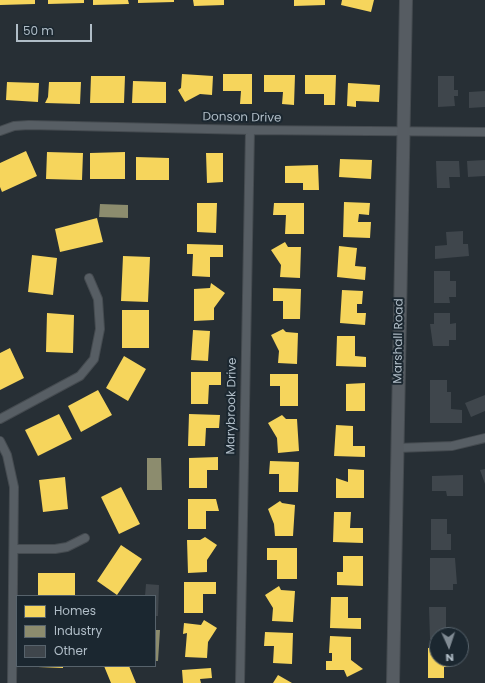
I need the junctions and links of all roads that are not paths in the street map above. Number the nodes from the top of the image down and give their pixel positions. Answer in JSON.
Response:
{"nodes":[{"id":1,"x":406,"y":0,"type":"edge"},
{"id":2,"x":250,"y":130,"type":"junction"},
{"id":3,"x":0,"y":132,"type":"edge"},
{"id":4,"x":485,"y":132,"type":"edge"},
{"id":5,"x":404,"y":133,"type":"junction"},
{"id":6,"x":89,"y":278,"type":"dead end"},
{"id":7,"x":0,"y":419,"type":"edge"},
{"id":8,"x":485,"y":438,"type":"edge"},
{"id":9,"x":0,"y":441,"type":"edge"},
{"id":10,"x":397,"y":448,"type":"junction"},
{"id":11,"x":85,"y":538,"type":"dead end"},
{"id":12,"x":14,"y":549,"type":"junction"},
{"id":13,"x":12,"y":683,"type":"edge"},
{"id":14,"x":240,"y":683,"type":"edge"},
{"id":15,"x":393,"y":683,"type":"edge"}],
"edges":[{"from":1,"to":5,"type":"street","name":"Marshall Road"},
{"from":2,"to":3,"type":"street","name":"Donson Drive"},
{"from":2,"to":5,"type":"street","name":"Donson Drive"},
{"from":2,"to":14,"type":"street","name":"Marybrook Drive"},
{"from":4,"to":5,"type":"street","name":"Donson Drive"},
{"from":5,"to":10,"type":"street","name":"Marshall Road"},
{"from":6,"to":7,"type":"street"},
{"from":8,"to":10,"type":"street"},
{"from":9,"to":12,"type":"street"},
{"from":10,"to":15,"type":"street","name":"Marshall Road"},
{"from":11,"to":12,"type":"street"},
{"from":12,"to":13,"type":"street"}]}
